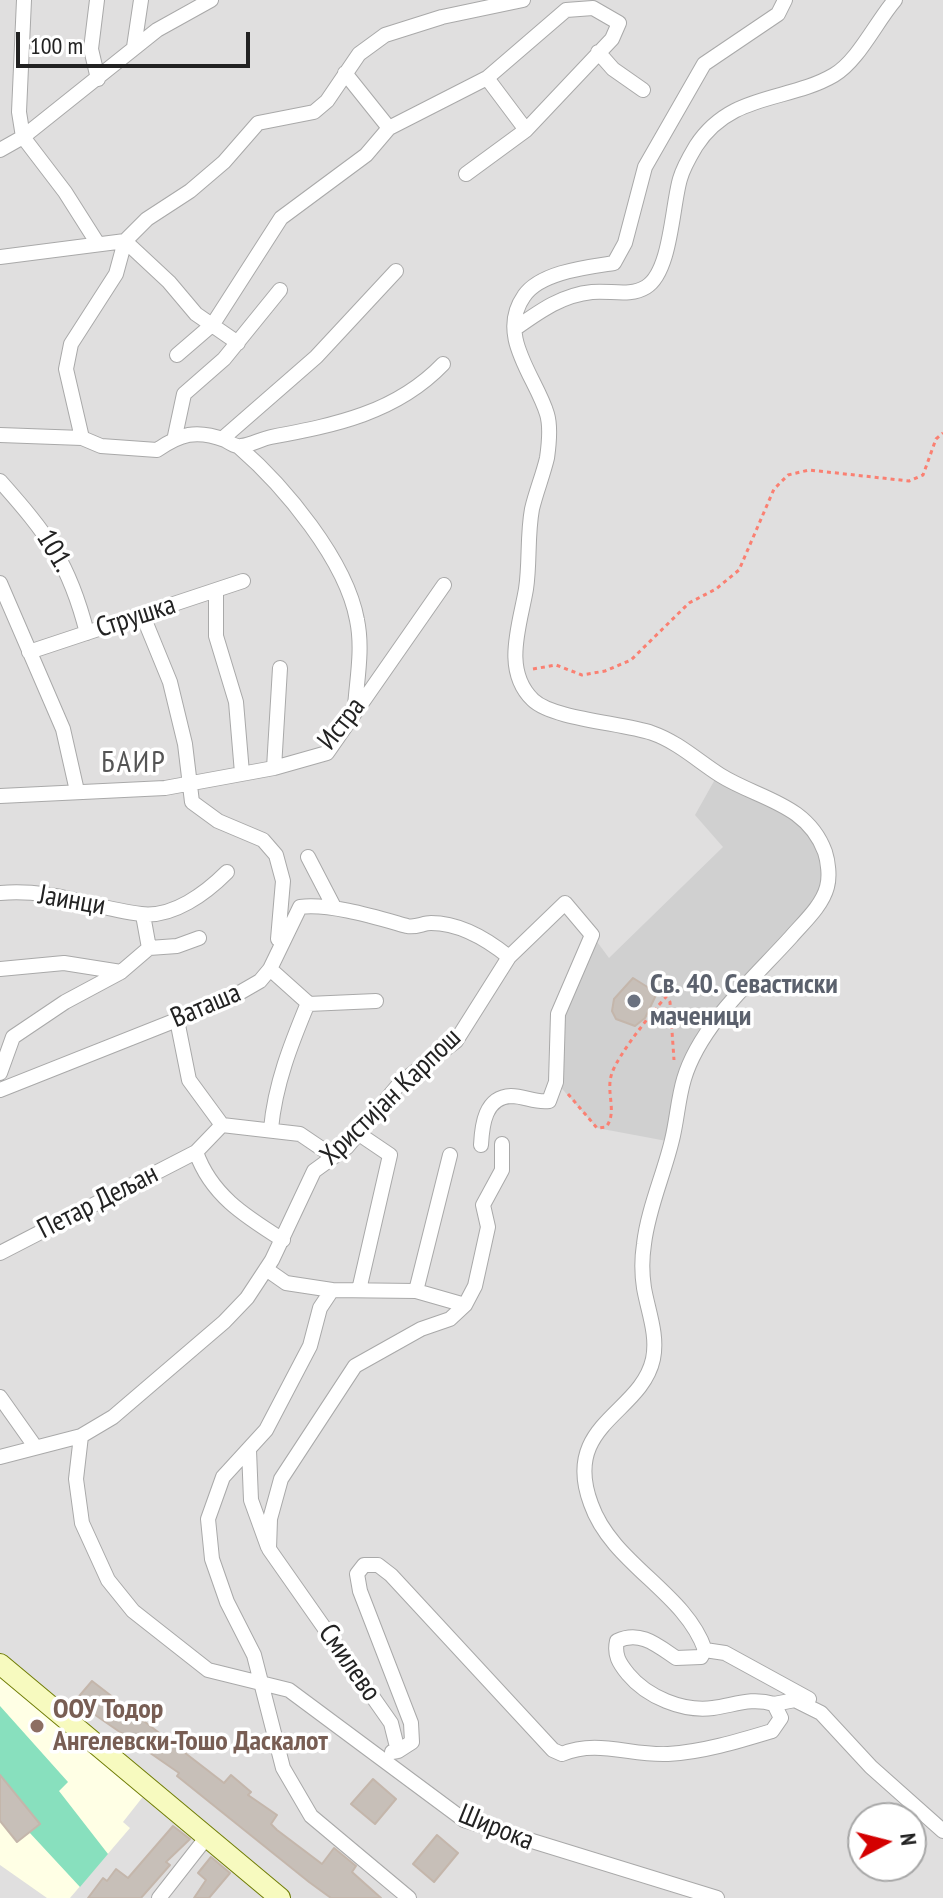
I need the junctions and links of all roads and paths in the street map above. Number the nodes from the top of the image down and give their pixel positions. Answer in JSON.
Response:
{"nodes":[{"id":1,"x":24,"y":0,"type":"edge"},
{"id":2,"x":97,"y":0,"type":"edge"},
{"id":3,"x":141,"y":0,"type":"edge"},
{"id":4,"x":211,"y":0,"type":"edge"},
{"id":5,"x":523,"y":0,"type":"edge"},
{"id":6,"x":785,"y":0,"type":"edge"},
{"id":7,"x":895,"y":0,"type":"edge"},
{"id":8,"x":134,"y":47,"type":"junction"},
{"id":9,"x":598,"y":52,"type":"junction"},
{"id":10,"x":345,"y":73,"type":"junction"},
{"id":11,"x":487,"y":78,"type":"junction"},
{"id":12,"x":98,"y":79,"type":"junction"},
{"id":13,"x":643,"y":90,"type":"dead end"},
{"id":14,"x":389,"y":128,"type":"junction"},
{"id":15,"x":526,"y":130,"type":"junction"},
{"id":16,"x":23,"y":137,"type":"junction"},
{"id":17,"x":0,"y":150,"type":"edge"},
{"id":18,"x":466,"y":174,"type":"dead end"},
{"id":19,"x":125,"y":241,"type":"junction"},
{"id":20,"x":98,"y":244,"type":"junction"},
{"id":21,"x":0,"y":257,"type":"edge"},
{"id":22,"x":396,"y":271,"type":"dead end"},
{"id":23,"x":280,"y":290,"type":"dead end"},
{"id":24,"x":213,"y":324,"type":"junction"},
{"id":25,"x":516,"y":328,"type":"junction"},
{"id":26,"x":238,"y":343,"type":"junction"},
{"id":27,"x":177,"y":355,"type":"dead end"},
{"id":28,"x":443,"y":364,"type":"dead end"},
{"id":29,"x":943,"y":433,"type":"edge"},
{"id":30,"x":0,"y":435,"type":"edge"},
{"id":31,"x":175,"y":436,"type":"junction"},
{"id":32,"x":82,"y":438,"type":"junction"},
{"id":33,"x":222,"y":439,"type":"junction"},
{"id":34,"x":239,"y":447,"type":"junction"},
{"id":35,"x":0,"y":481,"type":"edge"},
{"id":36,"x":243,"y":581,"type":"dead end"},
{"id":37,"x":0,"y":583,"type":"edge"},
{"id":38,"x":444,"y":585,"type":"dead end"},
{"id":39,"x":216,"y":590,"type":"junction"},
{"id":40,"x":143,"y":616,"type":"junction"},
{"id":41,"x":87,"y":633,"type":"junction"},
{"id":42,"x":29,"y":652,"type":"junction"},
{"id":43,"x":280,"y":668,"type":"dead end"},
{"id":44,"x":518,"y":672,"type":"junction"},
{"id":45,"x":354,"y":710,"type":"junction"},
{"id":46,"x":274,"y":768,"type":"junction"},
{"id":47,"x":242,"y":773,"type":"junction"},
{"id":48,"x":188,"y":783,"type":"junction"},
{"id":49,"x":77,"y":791,"type":"junction"},
{"id":50,"x":0,"y":796,"type":"edge"},
{"id":51,"x":308,"y":857,"type":"dead end"},
{"id":52,"x":227,"y":872,"type":"dead end"},
{"id":53,"x":0,"y":893,"type":"edge"},
{"id":54,"x":334,"y":907,"type":"junction"},
{"id":55,"x":143,"y":915,"type":"junction"},
{"id":56,"x":199,"y":938,"type":"dead end"},
{"id":57,"x":149,"y":948,"type":"junction"},
{"id":58,"x":277,"y":953,"type":"junction"},
{"id":59,"x":509,"y":957,"type":"junction"},
{"id":60,"x":0,"y":969,"type":"edge"},
{"id":61,"x":270,"y":969,"type":"junction"},
{"id":62,"x":121,"y":972,"type":"junction"},
{"id":63,"x":376,"y":1001,"type":"dead end"},
{"id":64,"x":308,"y":1004,"type":"junction"},
{"id":65,"x":177,"y":1020,"type":"junction"},
{"id":66,"x":0,"y":1073,"type":"edge"},
{"id":67,"x":685,"y":1077,"type":"junction"},
{"id":68,"x":556,"y":1082,"type":"junction"},
{"id":69,"x":0,"y":1090,"type":"edge"},
{"id":70,"x":222,"y":1125,"type":"junction"},
{"id":71,"x":271,"y":1129,"type":"junction"},
{"id":72,"x":359,"y":1134,"type":"junction"},
{"id":73,"x":502,"y":1144,"type":"dead end"},
{"id":74,"x":481,"y":1145,"type":"dead end"},
{"id":75,"x":196,"y":1152,"type":"junction"},
{"id":76,"x":331,"y":1155,"type":"junction"},
{"id":77,"x":450,"y":1155,"type":"dead end"},
{"id":78,"x":283,"y":1240,"type":"junction"},
{"id":79,"x":0,"y":1253,"type":"edge"},
{"id":80,"x":266,"y":1269,"type":"junction"},
{"id":81,"x":332,"y":1290,"type":"junction"},
{"id":82,"x":359,"y":1290,"type":"junction"},
{"id":83,"x":416,"y":1291,"type":"junction"},
{"id":84,"x":465,"y":1305,"type":"junction"},
{"id":85,"x":0,"y":1397,"type":"edge"},
{"id":86,"x":81,"y":1436,"type":"junction"},
{"id":87,"x":34,"y":1445,"type":"junction"},
{"id":88,"x":249,"y":1450,"type":"junction"},
{"id":89,"x":0,"y":1457,"type":"edge"},
{"id":90,"x":269,"y":1549,"type":"junction"},
{"id":91,"x":705,"y":1650,"type":"junction"},
{"id":92,"x":0,"y":1664,"type":"edge"},
{"id":93,"x":260,"y":1682,"type":"junction"},
{"id":94,"x":774,"y":1704,"type":"junction"},
{"id":95,"x":821,"y":1713,"type":"junction"},
{"id":96,"x":398,"y":1751,"type":"junction"},
{"id":97,"x":380,"y":1755,"type":"junction"},
{"id":98,"x":943,"y":1831,"type":"edge"},
{"id":99,"x":206,"y":1838,"type":"junction"},
{"id":100,"x":159,"y":1898,"type":"edge"},
{"id":101,"x":280,"y":1898,"type":"edge"},
{"id":102,"x":409,"y":1898,"type":"edge"},
{"id":103,"x":717,"y":1898,"type":"edge"}],
"edges":[{"from":1,"to":16,"type":"street"},
{"from":2,"to":12,"type":"street"},
{"from":3,"to":8,"type":"street"},
{"from":4,"to":8,"type":"street"},
{"from":5,"to":10,"type":"street"},
{"from":6,"to":25,"type":"street"},
{"from":7,"to":25,"type":"street"},
{"from":8,"to":12,"type":"street"},
{"from":9,"to":11,"type":"street"},
{"from":9,"to":13,"type":"street"},
{"from":9,"to":15,"type":"street"},
{"from":10,"to":14,"type":"street"},
{"from":10,"to":19,"type":"street"},
{"from":11,"to":14,"type":"street"},
{"from":11,"to":15,"type":"street"},
{"from":12,"to":16,"type":"street"},
{"from":14,"to":24,"type":"street"},
{"from":15,"to":18,"type":"street"},
{"from":16,"to":17,"type":"street"},
{"from":16,"to":20,"type":"street"},
{"from":19,"to":20,"type":"street"},
{"from":19,"to":24,"type":"street"},
{"from":19,"to":32,"type":"street"},
{"from":20,"to":21,"type":"street"},
{"from":22,"to":33,"type":"street"},
{"from":23,"to":26,"type":"street"},
{"from":24,"to":26,"type":"street"},
{"from":24,"to":27,"type":"street"},
{"from":25,"to":44,"type":"street"},
{"from":26,"to":31,"type":"street"},
{"from":28,"to":34,"type":"street"},
{"from":29,"to":44,"type":"path"},
{"from":30,"to":32,"type":"street"},
{"from":31,"to":32,"type":"street"},
{"from":31,"to":33,"type":"street"},
{"from":33,"to":34,"type":"street"},
{"from":34,"to":45,"type":"street"},
{"from":35,"to":41,"type":"street","name":"101."},
{"from":36,"to":39,"type":"street","name":"Струшка"},
{"from":37,"to":42,"type":"street"},
{"from":38,"to":45,"type":"street","name":"Истра"},
{"from":39,"to":40,"type":"street","name":"Струшка"},
{"from":39,"to":47,"type":"street"},
{"from":40,"to":41,"type":"street","name":"Струшка"},
{"from":40,"to":48,"type":"street"},
{"from":41,"to":42,"type":"street","name":"Струшка"},
{"from":42,"to":49,"type":"street"},
{"from":43,"to":46,"type":"street"},
{"from":44,"to":67,"type":"street"},
{"from":45,"to":46,"type":"street","name":"Истра"},
{"from":46,"to":47,"type":"street","name":"Истра"},
{"from":47,"to":48,"type":"street","name":"Истра"},
{"from":48,"to":49,"type":"street","name":"Истра"},
{"from":48,"to":58,"type":"street"},
{"from":49,"to":50,"type":"street","name":"Истра"},
{"from":51,"to":54,"type":"street"},
{"from":52,"to":55,"type":"street"},
{"from":53,"to":55,"type":"street","name":"Јаинци"},
{"from":54,"to":58,"type":"street","name":"Ваташа"},
{"from":54,"to":59,"type":"street","name":"Ваташа"},
{"from":55,"to":57,"type":"street"},
{"from":56,"to":57,"type":"street"},
{"from":57,"to":62,"type":"street"},
{"from":58,"to":61,"type":"street","name":"Ваташа"},
{"from":59,"to":68,"type":"street","name":"Христијан Карпош"},
{"from":59,"to":72,"type":"street","name":"Христијан Карпош"},
{"from":60,"to":62,"type":"street"},
{"from":61,"to":64,"type":"street"},
{"from":61,"to":65,"type":"street","name":"Ваташа"},
{"from":62,"to":66,"type":"street"},
{"from":63,"to":64,"type":"street"},
{"from":64,"to":71,"type":"street"},
{"from":65,"to":69,"type":"street","name":"Ваташа"},
{"from":65,"to":70,"type":"street"},
{"from":67,"to":68,"type":"path"},
{"from":67,"to":91,"type":"street"},
{"from":68,"to":74,"type":"street"},
{"from":70,"to":71,"type":"street"},
{"from":70,"to":75,"type":"street","name":"Петар Дељан"},
{"from":71,"to":76,"type":"street"},
{"from":72,"to":76,"type":"street","name":"Христијан Карпош"},
{"from":72,"to":82,"type":"street"},
{"from":73,"to":84,"type":"street"},
{"from":75,"to":78,"type":"street","name":"Петар Дељан"},
{"from":75,"to":79,"type":"street","name":"Петар Дељан"},
{"from":76,"to":78,"type":"street","name":"Христијан Карпош"},
{"from":77,"to":83,"type":"street"},
{"from":78,"to":80,"type":"street","name":"Христијан Карпош"},
{"from":80,"to":81,"type":"street"},
{"from":80,"to":86,"type":"street","name":"Христијан Карпош"},
{"from":81,"to":82,"type":"street"},
{"from":81,"to":88,"type":"street"},
{"from":82,"to":83,"type":"street"},
{"from":83,"to":84,"type":"street"},
{"from":84,"to":90,"type":"street"},
{"from":85,"to":87,"type":"street"},
{"from":86,"to":87,"type":"street","name":"Христијан Карпош"},
{"from":86,"to":93,"type":"street","name":"Широка"},
{"from":87,"to":89,"type":"street","name":"Христијан Карпош"},
{"from":88,"to":90,"type":"street"},
{"from":88,"to":93,"type":"street"},
{"from":90,"to":96,"type":"street","name":"Смилево"},
{"from":91,"to":94,"type":"street"},
{"from":91,"to":95,"type":"street"},
{"from":92,"to":99,"type":"street"},
{"from":93,"to":97,"type":"street","name":"Широка"},
{"from":93,"to":102,"type":"street"},
{"from":94,"to":95,"type":"street"},
{"from":94,"to":96,"type":"street"},
{"from":95,"to":98,"type":"street"},
{"from":96,"to":97,"type":"street"},
{"from":97,"to":103,"type":"street","name":"Широка"},
{"from":99,"to":100,"type":"street"},
{"from":99,"to":101,"type":"street"}]}
